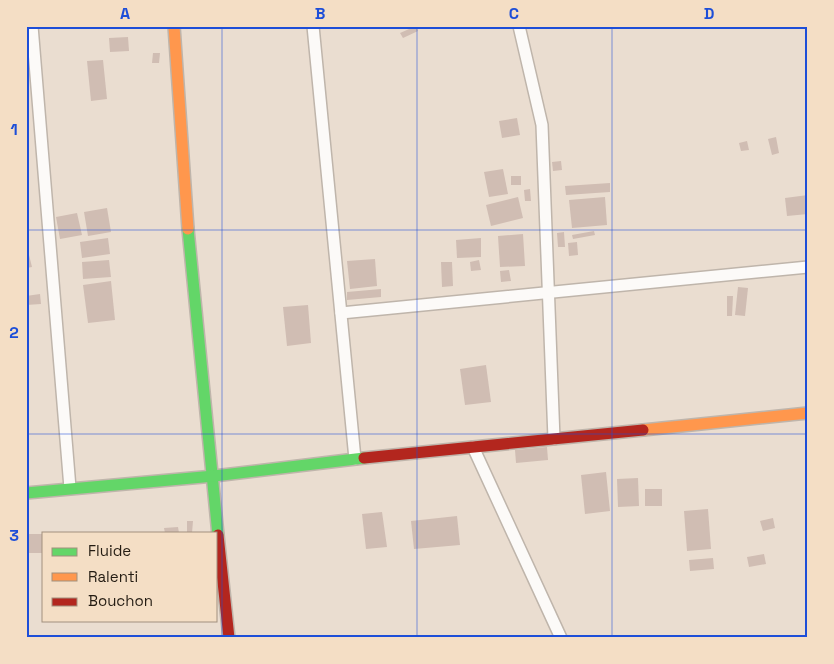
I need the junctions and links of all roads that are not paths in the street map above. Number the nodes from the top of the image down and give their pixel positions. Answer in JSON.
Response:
{"nodes":[{"id":1,"x":32,"y":26,"type":"edge"},
{"id":2,"x":174,"y":26,"type":"edge"},
{"id":3,"x":314,"y":26,"type":"edge"},
{"id":4,"x":519,"y":26,"type":"edge"},
{"id":5,"x":808,"y":267,"type":"edge"},
{"id":6,"x":548,"y":292,"type":"junction"},
{"id":7,"x":341,"y":313,"type":"junction"},
{"id":8,"x":808,"y":413,"type":"edge"},
{"id":9,"x":554,"y":439,"type":"junction"},
{"id":10,"x":473,"y":447,"type":"junction"},
{"id":11,"x":355,"y":459,"type":"junction"},
{"id":12,"x":214,"y":476,"type":"junction"},
{"id":13,"x":70,"y":488,"type":"junction"},
{"id":14,"x":26,"y":493,"type":"edge"},
{"id":15,"x":228,"y":638,"type":"edge"},
{"id":16,"x":561,"y":638,"type":"edge"}],
"edges":[{"from":1,"to":13,"type":"street"},
{"from":2,"to":12,"type":"street"},
{"from":3,"to":7,"type":"street"},
{"from":4,"to":6,"type":"street"},
{"from":5,"to":6,"type":"street"},
{"from":6,"to":7,"type":"street"},
{"from":6,"to":9,"type":"street"},
{"from":7,"to":11,"type":"street"},
{"from":8,"to":9,"type":"street"},
{"from":9,"to":10,"type":"street"},
{"from":10,"to":11,"type":"street"},
{"from":10,"to":16,"type":"street"},
{"from":11,"to":12,"type":"street"},
{"from":12,"to":13,"type":"street"},
{"from":12,"to":15,"type":"street"},
{"from":13,"to":14,"type":"street"}]}
